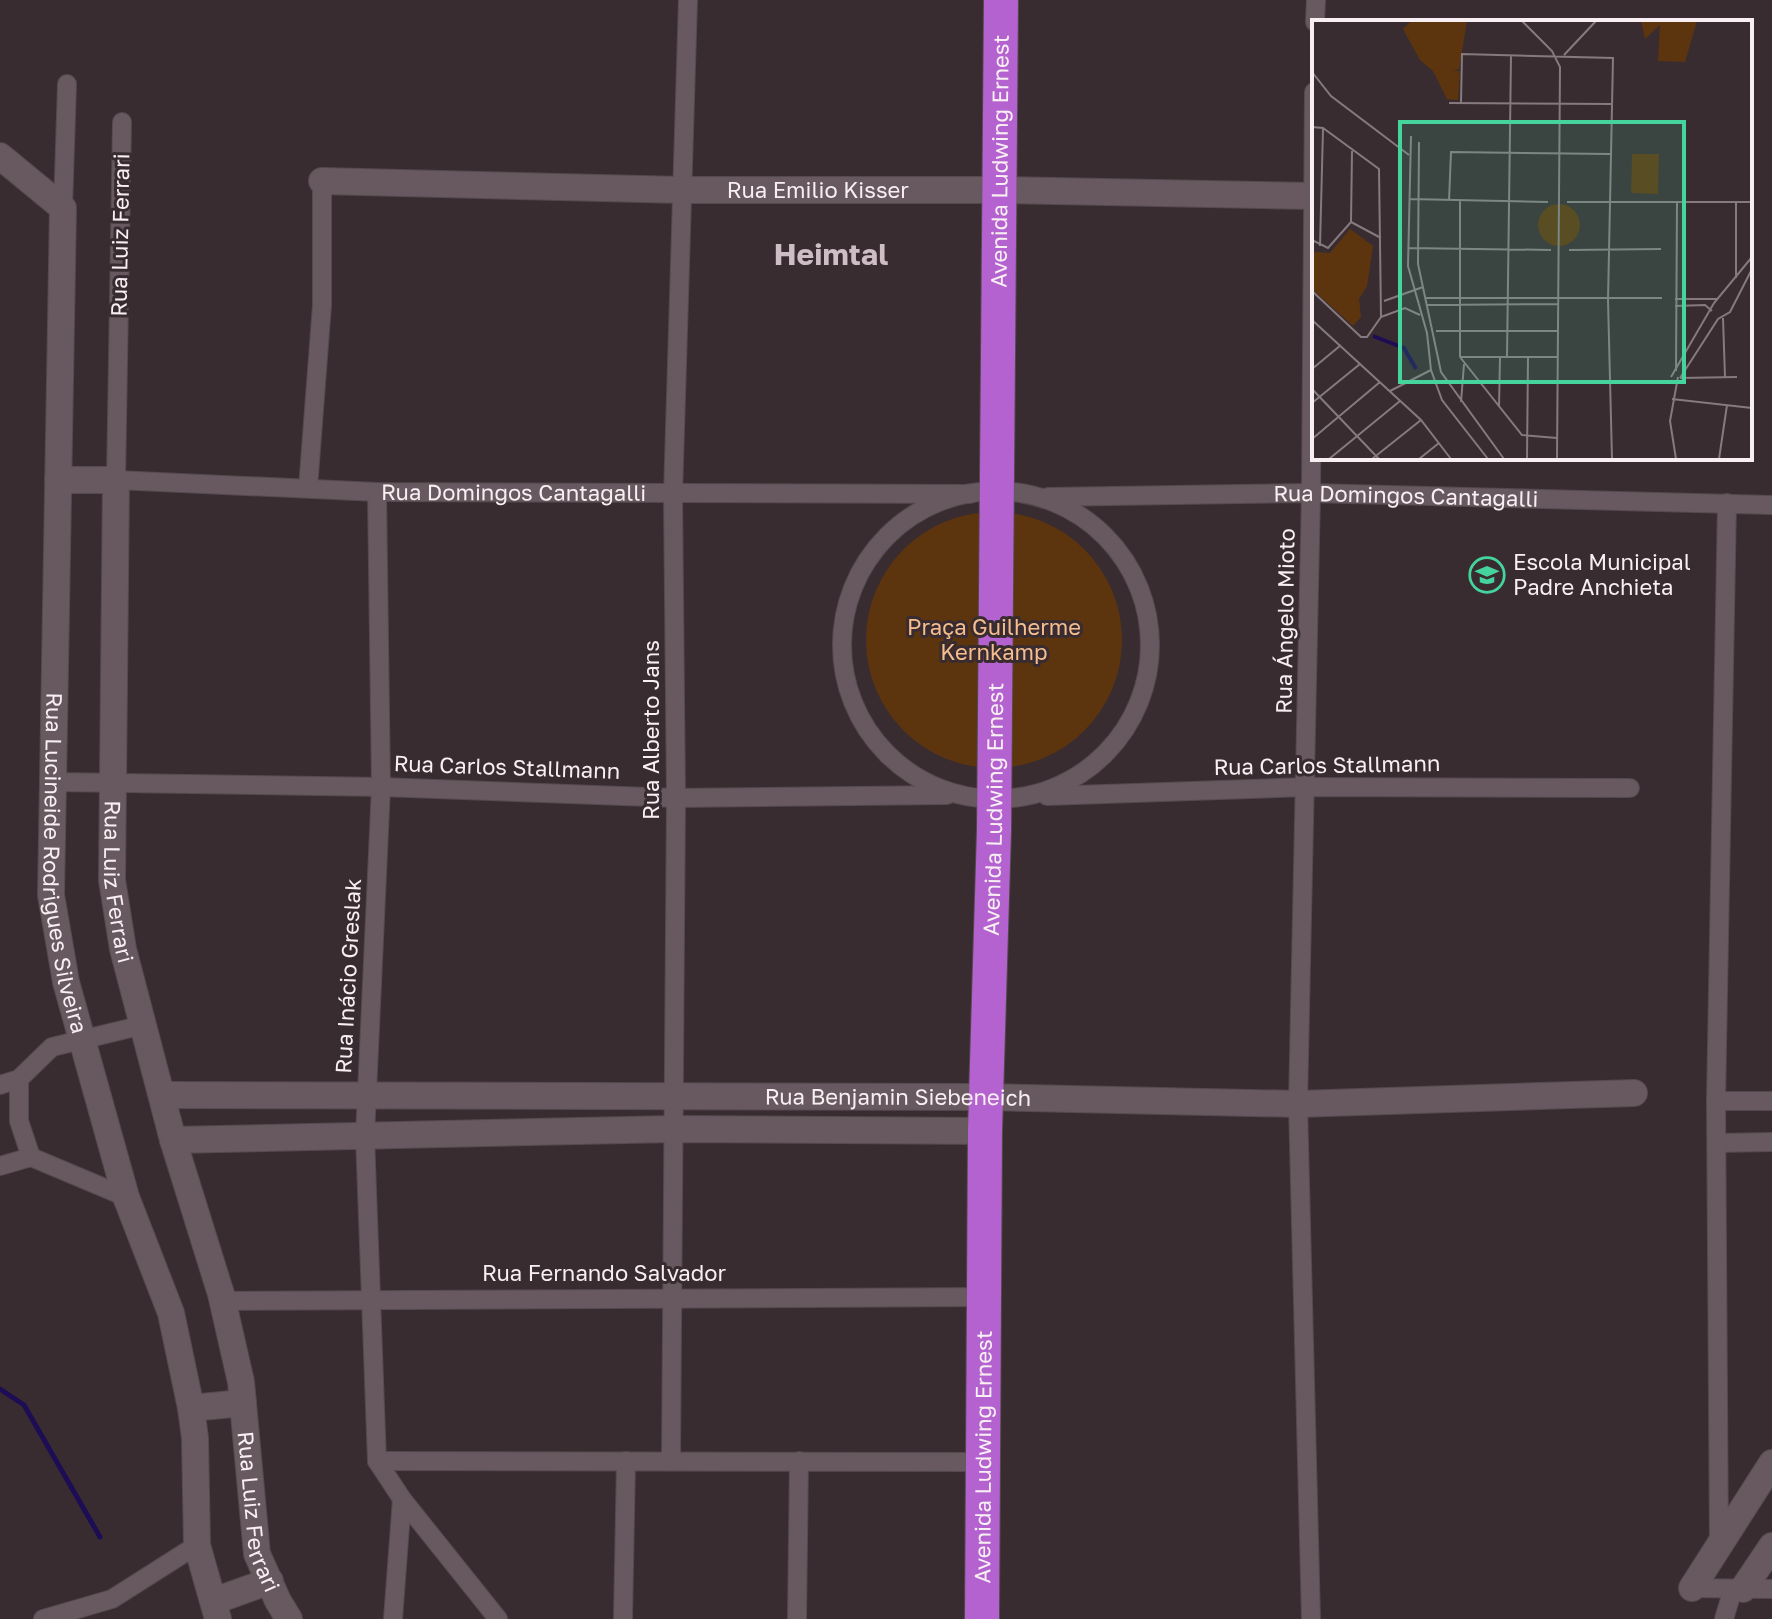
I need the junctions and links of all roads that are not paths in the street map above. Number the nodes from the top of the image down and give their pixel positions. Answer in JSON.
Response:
{"nodes":[{"id":1,"x":688,"y":0,"type":"edge"},
{"id":2,"x":1001,"y":0,"type":"edge"},
{"id":3,"x":1316,"y":0,"type":"edge"},
{"id":4,"x":1315,"y":20,"type":"edge"},
{"id":5,"x":67,"y":84,"type":"dead end"},
{"id":6,"x":122,"y":122,"type":"dead end"},
{"id":7,"x":0,"y":156,"type":"edge"},
{"id":8,"x":322,"y":181,"type":"joint"},
{"id":9,"x":683,"y":190,"type":"junction"},
{"id":10,"x":1000,"y":190,"type":"junction"},
{"id":11,"x":1312,"y":196,"type":"joint"},
{"id":12,"x":63,"y":208,"type":"junction"},
{"id":13,"x":58,"y":480,"type":"junction"},
{"id":14,"x":116,"y":480,"type":"junction"},
{"id":15,"x":308,"y":488,"type":"junction"},
{"id":16,"x":377,"y":492,"type":"junction"},
{"id":17,"x":1311,"y":493,"type":"junction"},
{"id":18,"x":673,"y":495,"type":"junction"},
{"id":19,"x":984,"y":495,"type":"junction"},
{"id":20,"x":1041,"y":497,"type":"junction"},
{"id":21,"x":1727,"y":503,"type":"junction"},
{"id":22,"x":1772,"y":505,"type":"edge"},
{"id":23,"x":54,"y":782,"type":"junction"},
{"id":24,"x":113,"y":784,"type":"junction"},
{"id":25,"x":381,"y":787,"type":"junction"},
{"id":26,"x":1306,"y":787,"type":"junction"},
{"id":27,"x":1630,"y":788,"type":"dead end"},
{"id":28,"x":958,"y":795,"type":"junction"},
{"id":29,"x":676,"y":798,"type":"junction"},
{"id":30,"x":1009,"y":798,"type":"junction"},
{"id":31,"x":143,"y":1025,"type":"junction"},
{"id":32,"x":82,"y":1041,"type":"junction"},
{"id":33,"x":19,"y":1079,"type":"junction"},
{"id":34,"x":0,"y":1085,"type":"edge"},
{"id":35,"x":1634,"y":1093,"type":"dead end"},
{"id":36,"x":162,"y":1095,"type":"junction"},
{"id":37,"x":366,"y":1095,"type":"junction"},
{"id":38,"x":672,"y":1097,"type":"junction"},
{"id":39,"x":987,"y":1097,"type":"junction"},
{"id":40,"x":1716,"y":1101,"type":"junction"},
{"id":41,"x":1772,"y":1101,"type":"edge"},
{"id":42,"x":1298,"y":1104,"type":"junction"},
{"id":43,"x":19,"y":1121,"type":"junction"},
{"id":44,"x":0,"y":1128,"type":"edge"},
{"id":45,"x":672,"y":1129,"type":"junction"},
{"id":46,"x":985,"y":1131,"type":"junction"},
{"id":47,"x":365,"y":1136,"type":"junction"},
{"id":48,"x":173,"y":1140,"type":"junction"},
{"id":49,"x":1772,"y":1142,"type":"edge"},
{"id":50,"x":1717,"y":1143,"type":"junction"},
{"id":51,"x":31,"y":1157,"type":"junction"},
{"id":52,"x":0,"y":1166,"type":"edge"},
{"id":53,"x":126,"y":1197,"type":"junction"},
{"id":54,"x":671,"y":1297,"type":"junction"},
{"id":55,"x":985,"y":1297,"type":"junction"},
{"id":56,"x":372,"y":1299,"type":"junction"},
{"id":57,"x":223,"y":1301,"type":"junction"},
{"id":58,"x":243,"y":1403,"type":"junction"},
{"id":59,"x":191,"y":1408,"type":"junction"},
{"id":60,"x":671,"y":1460,"type":"junction"},
{"id":61,"x":377,"y":1461,"type":"junction"},
{"id":62,"x":626,"y":1461,"type":"junction"},
{"id":63,"x":799,"y":1461,"type":"junction"},
{"id":64,"x":984,"y":1462,"type":"junction"},
{"id":65,"x":1772,"y":1463,"type":"edge"},
{"id":66,"x":402,"y":1499,"type":"junction"},
{"id":67,"x":197,"y":1545,"type":"junction"},
{"id":68,"x":1719,"y":1546,"type":"junction"},
{"id":69,"x":1772,"y":1546,"type":"edge"},
{"id":70,"x":270,"y":1581,"type":"junction"},
{"id":71,"x":1692,"y":1588,"type":"joint"},
{"id":72,"x":1738,"y":1589,"type":"junction"},
{"id":73,"x":1772,"y":1589,"type":"edge"},
{"id":74,"x":216,"y":1610,"type":"edge"},
{"id":75,"x":43,"y":1619,"type":"edge"},
{"id":76,"x":289,"y":1619,"type":"edge"},
{"id":77,"x":393,"y":1619,"type":"edge"},
{"id":78,"x":498,"y":1619,"type":"edge"},
{"id":79,"x":623,"y":1619,"type":"edge"},
{"id":80,"x":797,"y":1619,"type":"edge"},
{"id":81,"x":982,"y":1619,"type":"edge"},
{"id":82,"x":1311,"y":1619,"type":"edge"},
{"id":83,"x":1724,"y":1619,"type":"edge"}],
"edges":[{"from":1,"to":9,"type":"street","name":"Rua Alberto Jans"},
{"from":2,"to":10,"type":"highway","name":"Avenida Ludwing Ernest"},
{"from":3,"to":4,"type":"street"},
{"from":5,"to":12,"type":"street","name":"Rua Lucineide Rodrigues Silveira"},
{"from":6,"to":14,"type":"street","name":"Rua Luiz Ferrari"},
{"from":7,"to":12,"type":"street"},
{"from":8,"to":9,"type":"street","name":"Rua Emilio Kisser"},
{"from":8,"to":15,"type":"street"},
{"from":9,"to":10,"type":"street","name":"Rua Emilio Kisser"},
{"from":9,"to":18,"type":"street","name":"Rua Alberto Jans"},
{"from":10,"to":11,"type":"street","name":"Rua Emilio Kisser"},
{"from":10,"to":19,"type":"highway","name":"Avenida Ludwing Ernest"},
{"from":11,"to":17,"type":"street","name":"Rua Ángelo Mioto"},
{"from":12,"to":13,"type":"street","name":"Rua Lucineide Rodrigues Silveira"},
{"from":13,"to":14,"type":"street","name":"Rua Domingos Cantagalli"},
{"from":13,"to":23,"type":"street","name":"Rua Lucineide Rodrigues Silveira"},
{"from":14,"to":15,"type":"street","name":"Rua Domingos Cantagalli"},
{"from":14,"to":24,"type":"street","name":"Rua Luiz Ferrari"},
{"from":15,"to":16,"type":"street","name":"Rua Domingos Cantagalli"},
{"from":16,"to":18,"type":"street","name":"Rua Domingos Cantagalli"},
{"from":16,"to":25,"type":"street","name":"Rua Inácio Greslak"},
{"from":17,"to":20,"type":"street","name":"Rua Domingos Cantagalli"},
{"from":17,"to":21,"type":"street","name":"Rua Domingos Cantagalli"},
{"from":17,"to":26,"type":"street","name":"Rua Ángelo Mioto"},
{"from":18,"to":19,"type":"street","name":"Rua Domingos Cantagalli"},
{"from":18,"to":29,"type":"street","name":"Rua Alberto Jans"},
{"from":19,"to":20,"type":"street","name":"Rua Domingos Cantagalli"},
{"from":19,"to":28,"type":"street"},
{"from":19,"to":30,"type":"highway","name":"Avenida Ludwing Ernest"},
{"from":20,"to":30,"type":"street"},
{"from":21,"to":22,"type":"street","name":"Rua Domingos Cantagalli"},
{"from":21,"to":40,"type":"street"},
{"from":23,"to":24,"type":"street","name":"Rua Carlos Stallmann"},
{"from":23,"to":32,"type":"street","name":"Rua Lucineide Rodrigues Silveira"},
{"from":24,"to":25,"type":"street","name":"Rua Carlos Stallmann"},
{"from":24,"to":31,"type":"street","name":"Rua Luiz Ferrari"},
{"from":25,"to":29,"type":"street","name":"Rua Carlos Stallmann"},
{"from":25,"to":37,"type":"street","name":"Rua Inácio Greslak"},
{"from":26,"to":27,"type":"street","name":"Rua Carlos Stallmann"},
{"from":26,"to":30,"type":"street","name":"Rua Carlos Stallmann"},
{"from":26,"to":42,"type":"street","name":"Rua Ángelo Mioto"},
{"from":28,"to":29,"type":"street","name":"Rua Carlos Stallmann"},
{"from":28,"to":30,"type":"street","name":"Rua Carlos Stallmann"},
{"from":29,"to":38,"type":"street","name":"Rua Alberto Jans"},
{"from":30,"to":39,"type":"highway","name":"Avenida Ludwing Ernest"},
{"from":31,"to":32,"type":"street"},
{"from":31,"to":36,"type":"street","name":"Rua Luiz Ferrari"},
{"from":32,"to":33,"type":"street"},
{"from":32,"to":53,"type":"street","name":"Rua Lucineide Rodrigues Silveira"},
{"from":33,"to":34,"type":"street"},
{"from":33,"to":43,"type":"street"},
{"from":35,"to":42,"type":"street","name":"Rua Benjamin Siebeneich"},
{"from":36,"to":37,"type":"street","name":"Rua Benjamin Siebeneich"},
{"from":36,"to":48,"type":"street","name":"Rua Luiz Ferrari"},
{"from":37,"to":38,"type":"street","name":"Rua Benjamin Siebeneich"},
{"from":37,"to":47,"type":"street","name":"Rua Inácio Greslak"},
{"from":38,"to":39,"type":"street","name":"Rua Benjamin Siebeneich"},
{"from":38,"to":45,"type":"street","name":"Rua Alberto Jans"},
{"from":39,"to":42,"type":"street","name":"Rua Benjamin Siebeneich"},
{"from":39,"to":46,"type":"highway","name":"Avenida Ludwing Ernest"},
{"from":40,"to":41,"type":"street"},
{"from":40,"to":50,"type":"street"},
{"from":42,"to":82,"type":"street","name":"Rua Ángelo Mioto"},
{"from":43,"to":44,"type":"street"},
{"from":43,"to":51,"type":"street"},
{"from":45,"to":46,"type":"street","name":"Rua Benjamin Siebeneich"},
{"from":45,"to":47,"type":"street","name":"Rua Benjamin Siebeneich"},
{"from":45,"to":54,"type":"street","name":"Rua Alberto Jans"},
{"from":46,"to":55,"type":"highway","name":"Avenida Ludwing Ernest"},
{"from":47,"to":48,"type":"street","name":"Rua Benjamin Siebeneich"},
{"from":47,"to":56,"type":"street","name":"Rua Inácio Greslak"},
{"from":48,"to":57,"type":"street","name":"Rua Luiz Ferrari"},
{"from":49,"to":50,"type":"street"},
{"from":50,"to":68,"type":"street"},
{"from":51,"to":52,"type":"street"},
{"from":51,"to":53,"type":"street"},
{"from":53,"to":59,"type":"street","name":"Rua Lucineide Rodrigues Silveira"},
{"from":54,"to":55,"type":"street","name":"Rua Fernando Salvador"},
{"from":54,"to":56,"type":"street","name":"Rua Fernando Salvador"},
{"from":54,"to":60,"type":"street","name":"Rua Alberto Jans"},
{"from":55,"to":64,"type":"highway","name":"Avenida Ludwing Ernest"},
{"from":56,"to":57,"type":"street","name":"Rua Fernando Salvador"},
{"from":56,"to":61,"type":"street","name":"Rua Inácio Greslak"},
{"from":57,"to":58,"type":"street","name":"Rua Luiz Ferrari"},
{"from":58,"to":59,"type":"street"},
{"from":58,"to":70,"type":"street","name":"Rua Luiz Ferrari"},
{"from":59,"to":67,"type":"street","name":"Rua Lucineide Rodrigues Silveira"},
{"from":60,"to":62,"type":"street"},
{"from":60,"to":63,"type":"street"},
{"from":61,"to":62,"type":"street"},
{"from":61,"to":66,"type":"street"},
{"from":62,"to":79,"type":"street"},
{"from":63,"to":64,"type":"street"},
{"from":63,"to":80,"type":"street"},
{"from":64,"to":81,"type":"highway","name":"Avenida Ludwing Ernest"},
{"from":65,"to":68,"type":"street"},
{"from":66,"to":77,"type":"street"},
{"from":66,"to":78,"type":"street"},
{"from":67,"to":74,"type":"street","name":"Rua Lucineide Rodrigues Silveira"},
{"from":67,"to":75,"type":"street"},
{"from":68,"to":71,"type":"street"},
{"from":69,"to":72,"type":"street"},
{"from":70,"to":74,"type":"street"},
{"from":70,"to":76,"type":"street","name":"Rua Luiz Ferrari"},
{"from":71,"to":72,"type":"street"},
{"from":72,"to":73,"type":"street"},
{"from":72,"to":83,"type":"street"}]}
